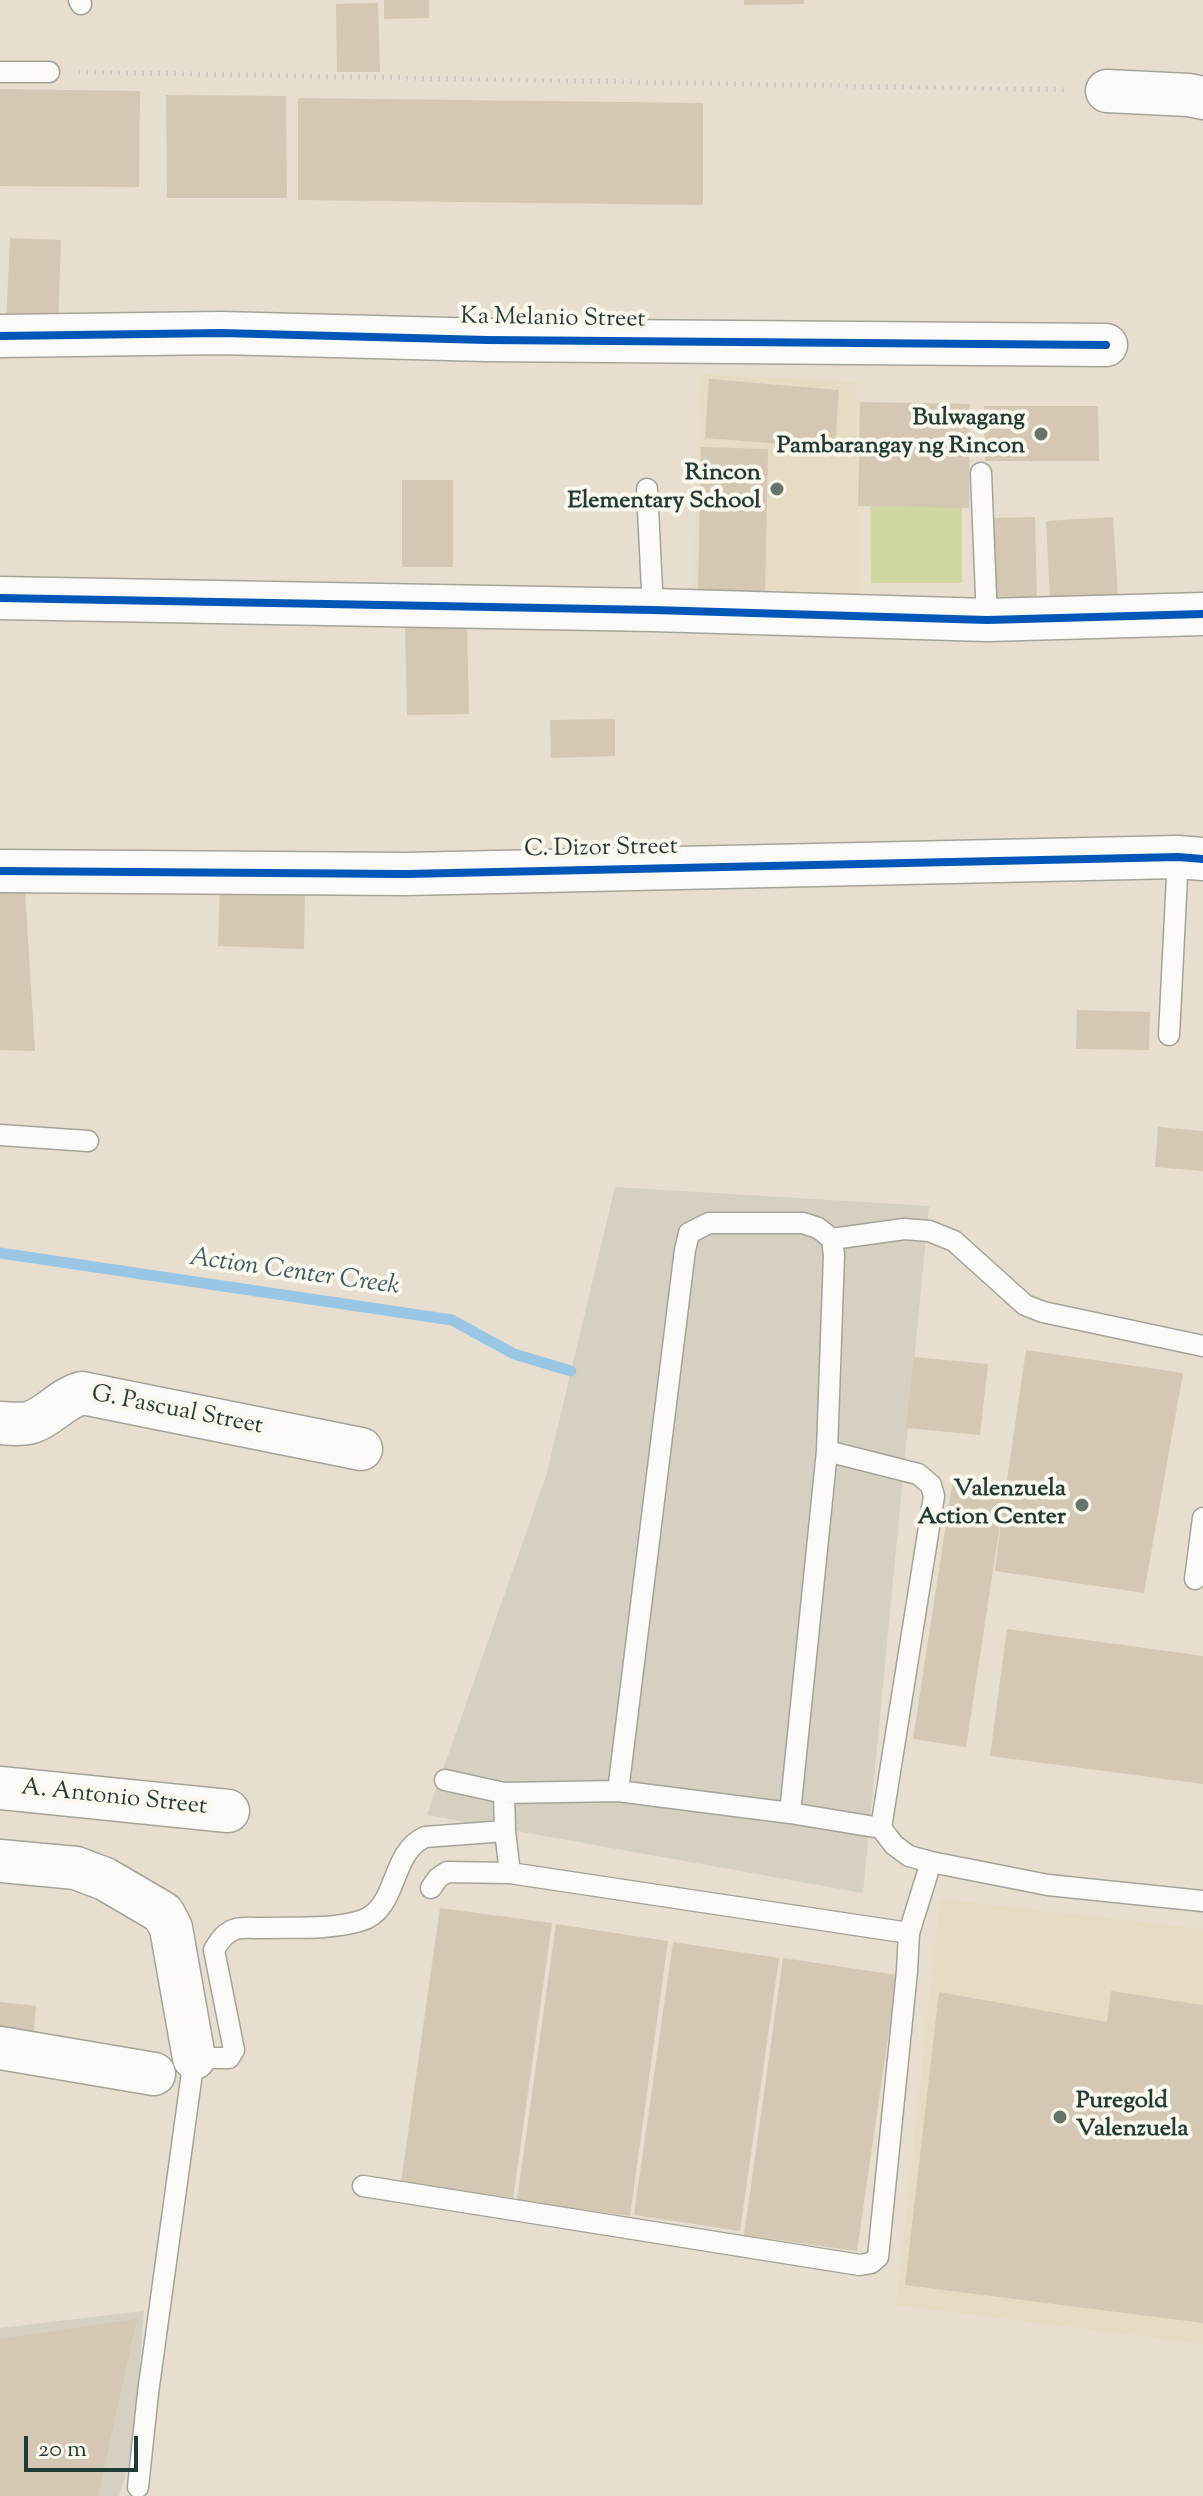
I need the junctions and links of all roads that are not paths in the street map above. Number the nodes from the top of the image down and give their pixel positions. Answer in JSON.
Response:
{"nodes":[{"id":1,"x":0,"y":72,"type":"edge"},
{"id":2,"x":49,"y":72,"type":"road end"},
{"id":3,"x":1107,"y":91,"type":"road end"},
{"id":4,"x":1203,"y":98,"type":"edge"},
{"id":5,"x":0,"y":336,"type":"edge"},
{"id":6,"x":1106,"y":345,"type":"dead end"},
{"id":7,"x":981,"y":473,"type":"dead end"},
{"id":8,"x":647,"y":489,"type":"dead end"},
{"id":9,"x":0,"y":598,"type":"edge"},
{"id":10,"x":653,"y":610,"type":"junction"},
{"id":11,"x":1203,"y":614,"type":"edge"},
{"id":12,"x":987,"y":620,"type":"junction"},
{"id":13,"x":1191,"y":858,"type":"edge"},
{"id":14,"x":0,"y":871,"type":"edge"},
{"id":15,"x":1169,"y":1035,"type":"dead end"},
{"id":16,"x":0,"y":1135,"type":"edge"},
{"id":17,"x":88,"y":1141,"type":"dead end"},
{"id":18,"x":832,"y":1239,"type":"junction"},
{"id":19,"x":1203,"y":1346,"type":"edge"},
{"id":20,"x":0,"y":1423,"type":"edge"},
{"id":21,"x":361,"y":1449,"type":"dead end"},
{"id":22,"x":827,"y":1451,"type":"junction"},
{"id":23,"x":1203,"y":1518,"type":"edge"},
{"id":24,"x":1195,"y":1579,"type":"dead end"},
{"id":25,"x":445,"y":1780,"type":"dead end"},
{"id":26,"x":0,"y":1788,"type":"edge"},
{"id":27,"x":618,"y":1791,"type":"junction"},
{"id":28,"x":504,"y":1793,"type":"junction"},
{"id":29,"x":228,"y":1811,"type":"dead end"},
{"id":30,"x":790,"y":1813,"type":"junction"},
{"id":31,"x":881,"y":1828,"type":"junction"},
{"id":32,"x":505,"y":1831,"type":"junction"},
{"id":33,"x":0,"y":1861,"type":"edge"},
{"id":34,"x":931,"y":1862,"type":"junction"},
{"id":35,"x":510,"y":1873,"type":"junction"},
{"id":36,"x":431,"y":1888,"type":"dead end"},
{"id":37,"x":1203,"y":1901,"type":"edge"},
{"id":38,"x":909,"y":1933,"type":"junction"},
{"id":39,"x":0,"y":2048,"type":"edge"},
{"id":40,"x":194,"y":2058,"type":"junction"},
{"id":41,"x":154,"y":2074,"type":"dead end"},
{"id":42,"x":363,"y":2186,"type":"dead end"},
{"id":43,"x":138,"y":2487,"type":"dead end"}],
"edges":[{"from":1,"to":2,"type":"lane"},
{"from":3,"to":4,"type":"street"},
{"from":5,"to":6,"type":"street","name":"Ka Melanio Street"},
{"from":7,"to":12,"type":"lane"},
{"from":8,"to":10,"type":"lane"},
{"from":9,"to":10,"type":"street"},
{"from":10,"to":12,"type":"street"},
{"from":11,"to":12,"type":"street"},
{"from":13,"to":14,"type":"street","name":"C. Dizor Street"},
{"from":13,"to":15,"type":"lane"},
{"from":16,"to":17,"type":"lane"},
{"from":18,"to":19,"type":"lane"},
{"from":18,"to":22,"type":"lane"},
{"from":18,"to":27,"type":"lane"},
{"from":20,"to":21,"type":"street","name":"G. Pascual Street"},
{"from":22,"to":30,"type":"lane"},
{"from":22,"to":31,"type":"lane"},
{"from":23,"to":24,"type":"lane"},
{"from":25,"to":28,"type":"lane"},
{"from":26,"to":29,"type":"street","name":"A. Antonio Street"},
{"from":27,"to":28,"type":"lane"},
{"from":27,"to":30,"type":"lane"},
{"from":28,"to":32,"type":"lane"},
{"from":30,"to":31,"type":"lane"},
{"from":31,"to":34,"type":"lane"},
{"from":32,"to":35,"type":"lane"},
{"from":32,"to":40,"type":"lane"},
{"from":33,"to":40,"type":"street"},
{"from":34,"to":37,"type":"lane"},
{"from":34,"to":38,"type":"lane"},
{"from":35,"to":36,"type":"lane"},
{"from":35,"to":38,"type":"lane"},
{"from":38,"to":42,"type":"lane"},
{"from":39,"to":41,"type":"street"},
{"from":40,"to":43,"type":"lane"}]}
